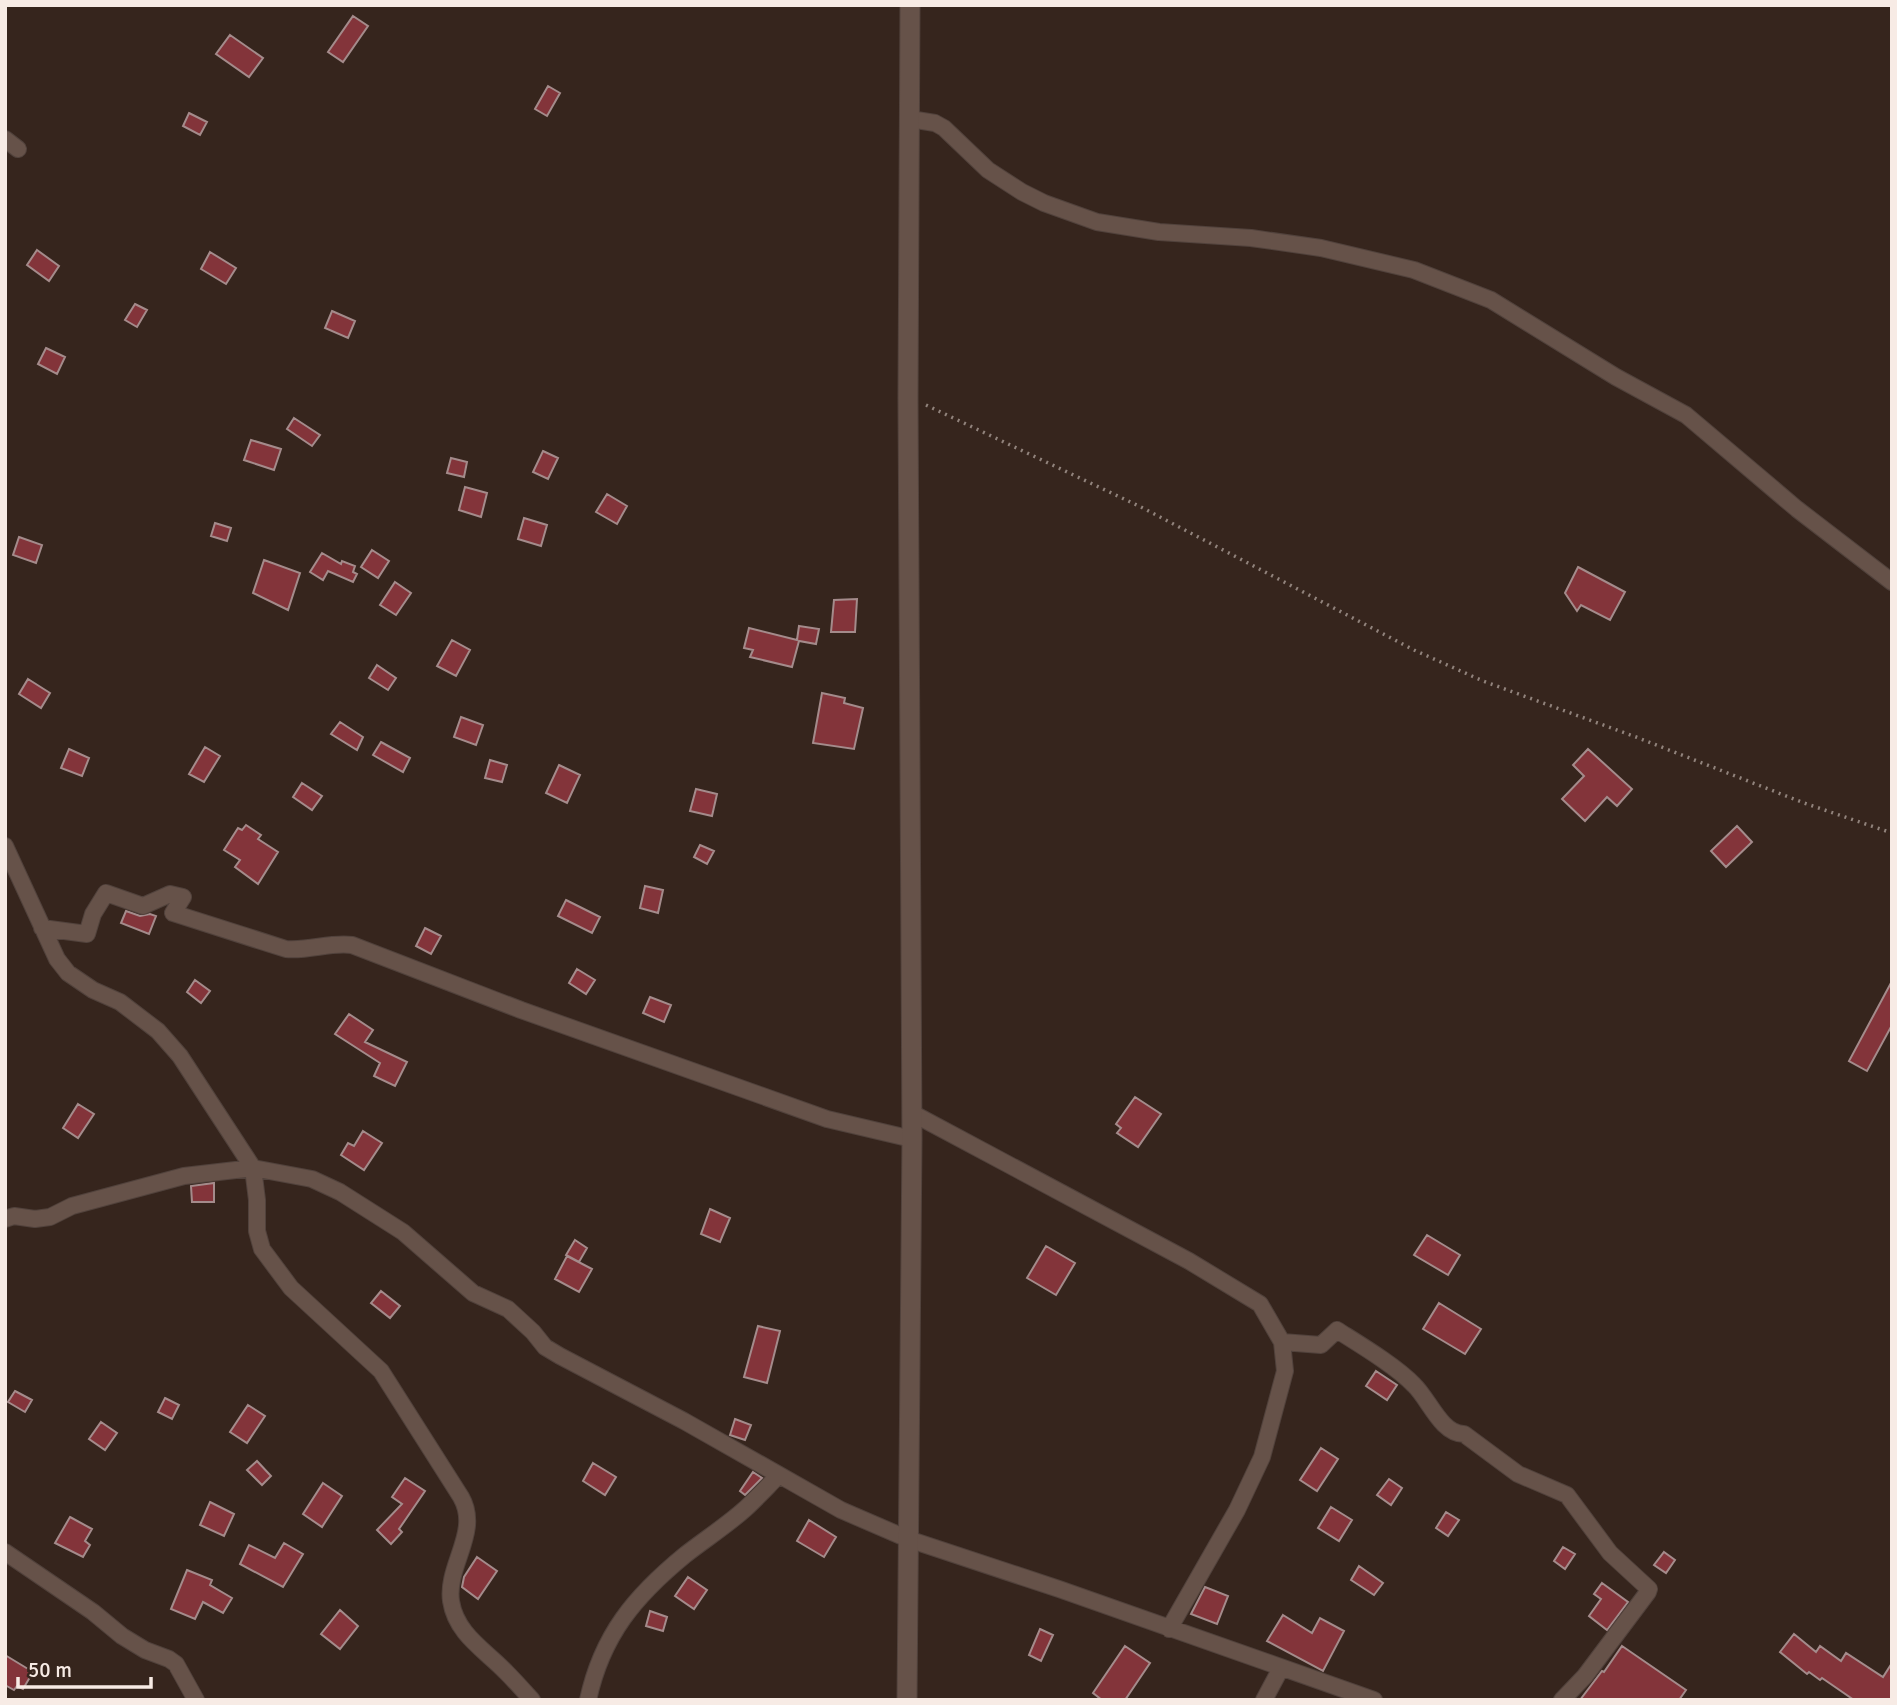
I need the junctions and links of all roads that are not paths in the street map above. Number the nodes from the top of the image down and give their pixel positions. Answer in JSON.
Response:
{"nodes":[{"id":1,"x":910,"y":5,"type":"edge"},
{"id":2,"x":910,"y":119,"type":"junction"},
{"id":3,"x":1892,"y":582,"type":"edge"},
{"id":4,"x":5,"y":846,"type":"edge"},
{"id":5,"x":42,"y":928,"type":"junction"},
{"id":6,"x":912,"y":1113,"type":"junction"},
{"id":7,"x":912,"y":1139,"type":"junction"},
{"id":8,"x":253,"y":1168,"type":"junction"},
{"id":9,"x":5,"y":1219,"type":"edge"},
{"id":10,"x":1282,"y":1342,"type":"junction"},
{"id":11,"x":779,"y":1475,"type":"junction"},
{"id":12,"x":908,"y":1539,"type":"junction"},
{"id":13,"x":5,"y":1552,"type":"edge"},
{"id":14,"x":1169,"y":1629,"type":"junction"},
{"id":15,"x":1282,"y":1668,"type":"junction"},
{"id":16,"x":196,"y":1700,"type":"edge"},
{"id":17,"x":532,"y":1700,"type":"edge"},
{"id":18,"x":588,"y":1700,"type":"edge"},
{"id":19,"x":907,"y":1700,"type":"edge"},
{"id":20,"x":1264,"y":1700,"type":"edge"},
{"id":21,"x":1374,"y":1700,"type":"edge"},
{"id":22,"x":1562,"y":1700,"type":"edge"}],
"edges":[{"from":1,"to":2,"type":"street"},
{"from":2,"to":3,"type":"street"},
{"from":2,"to":6,"type":"street"},
{"from":4,"to":5,"type":"street"},
{"from":5,"to":7,"type":"street"},
{"from":5,"to":8,"type":"street"},
{"from":6,"to":7,"type":"street"},
{"from":6,"to":10,"type":"street"},
{"from":7,"to":12,"type":"street"},
{"from":8,"to":9,"type":"street"},
{"from":8,"to":11,"type":"street"},
{"from":8,"to":17,"type":"street"},
{"from":10,"to":14,"type":"street"},
{"from":10,"to":22,"type":"street"},
{"from":11,"to":12,"type":"street"},
{"from":11,"to":18,"type":"street"},
{"from":12,"to":14,"type":"street"},
{"from":12,"to":19,"type":"street"},
{"from":13,"to":16,"type":"street"},
{"from":14,"to":15,"type":"street"},
{"from":15,"to":20,"type":"street"},
{"from":15,"to":21,"type":"street"}]}
